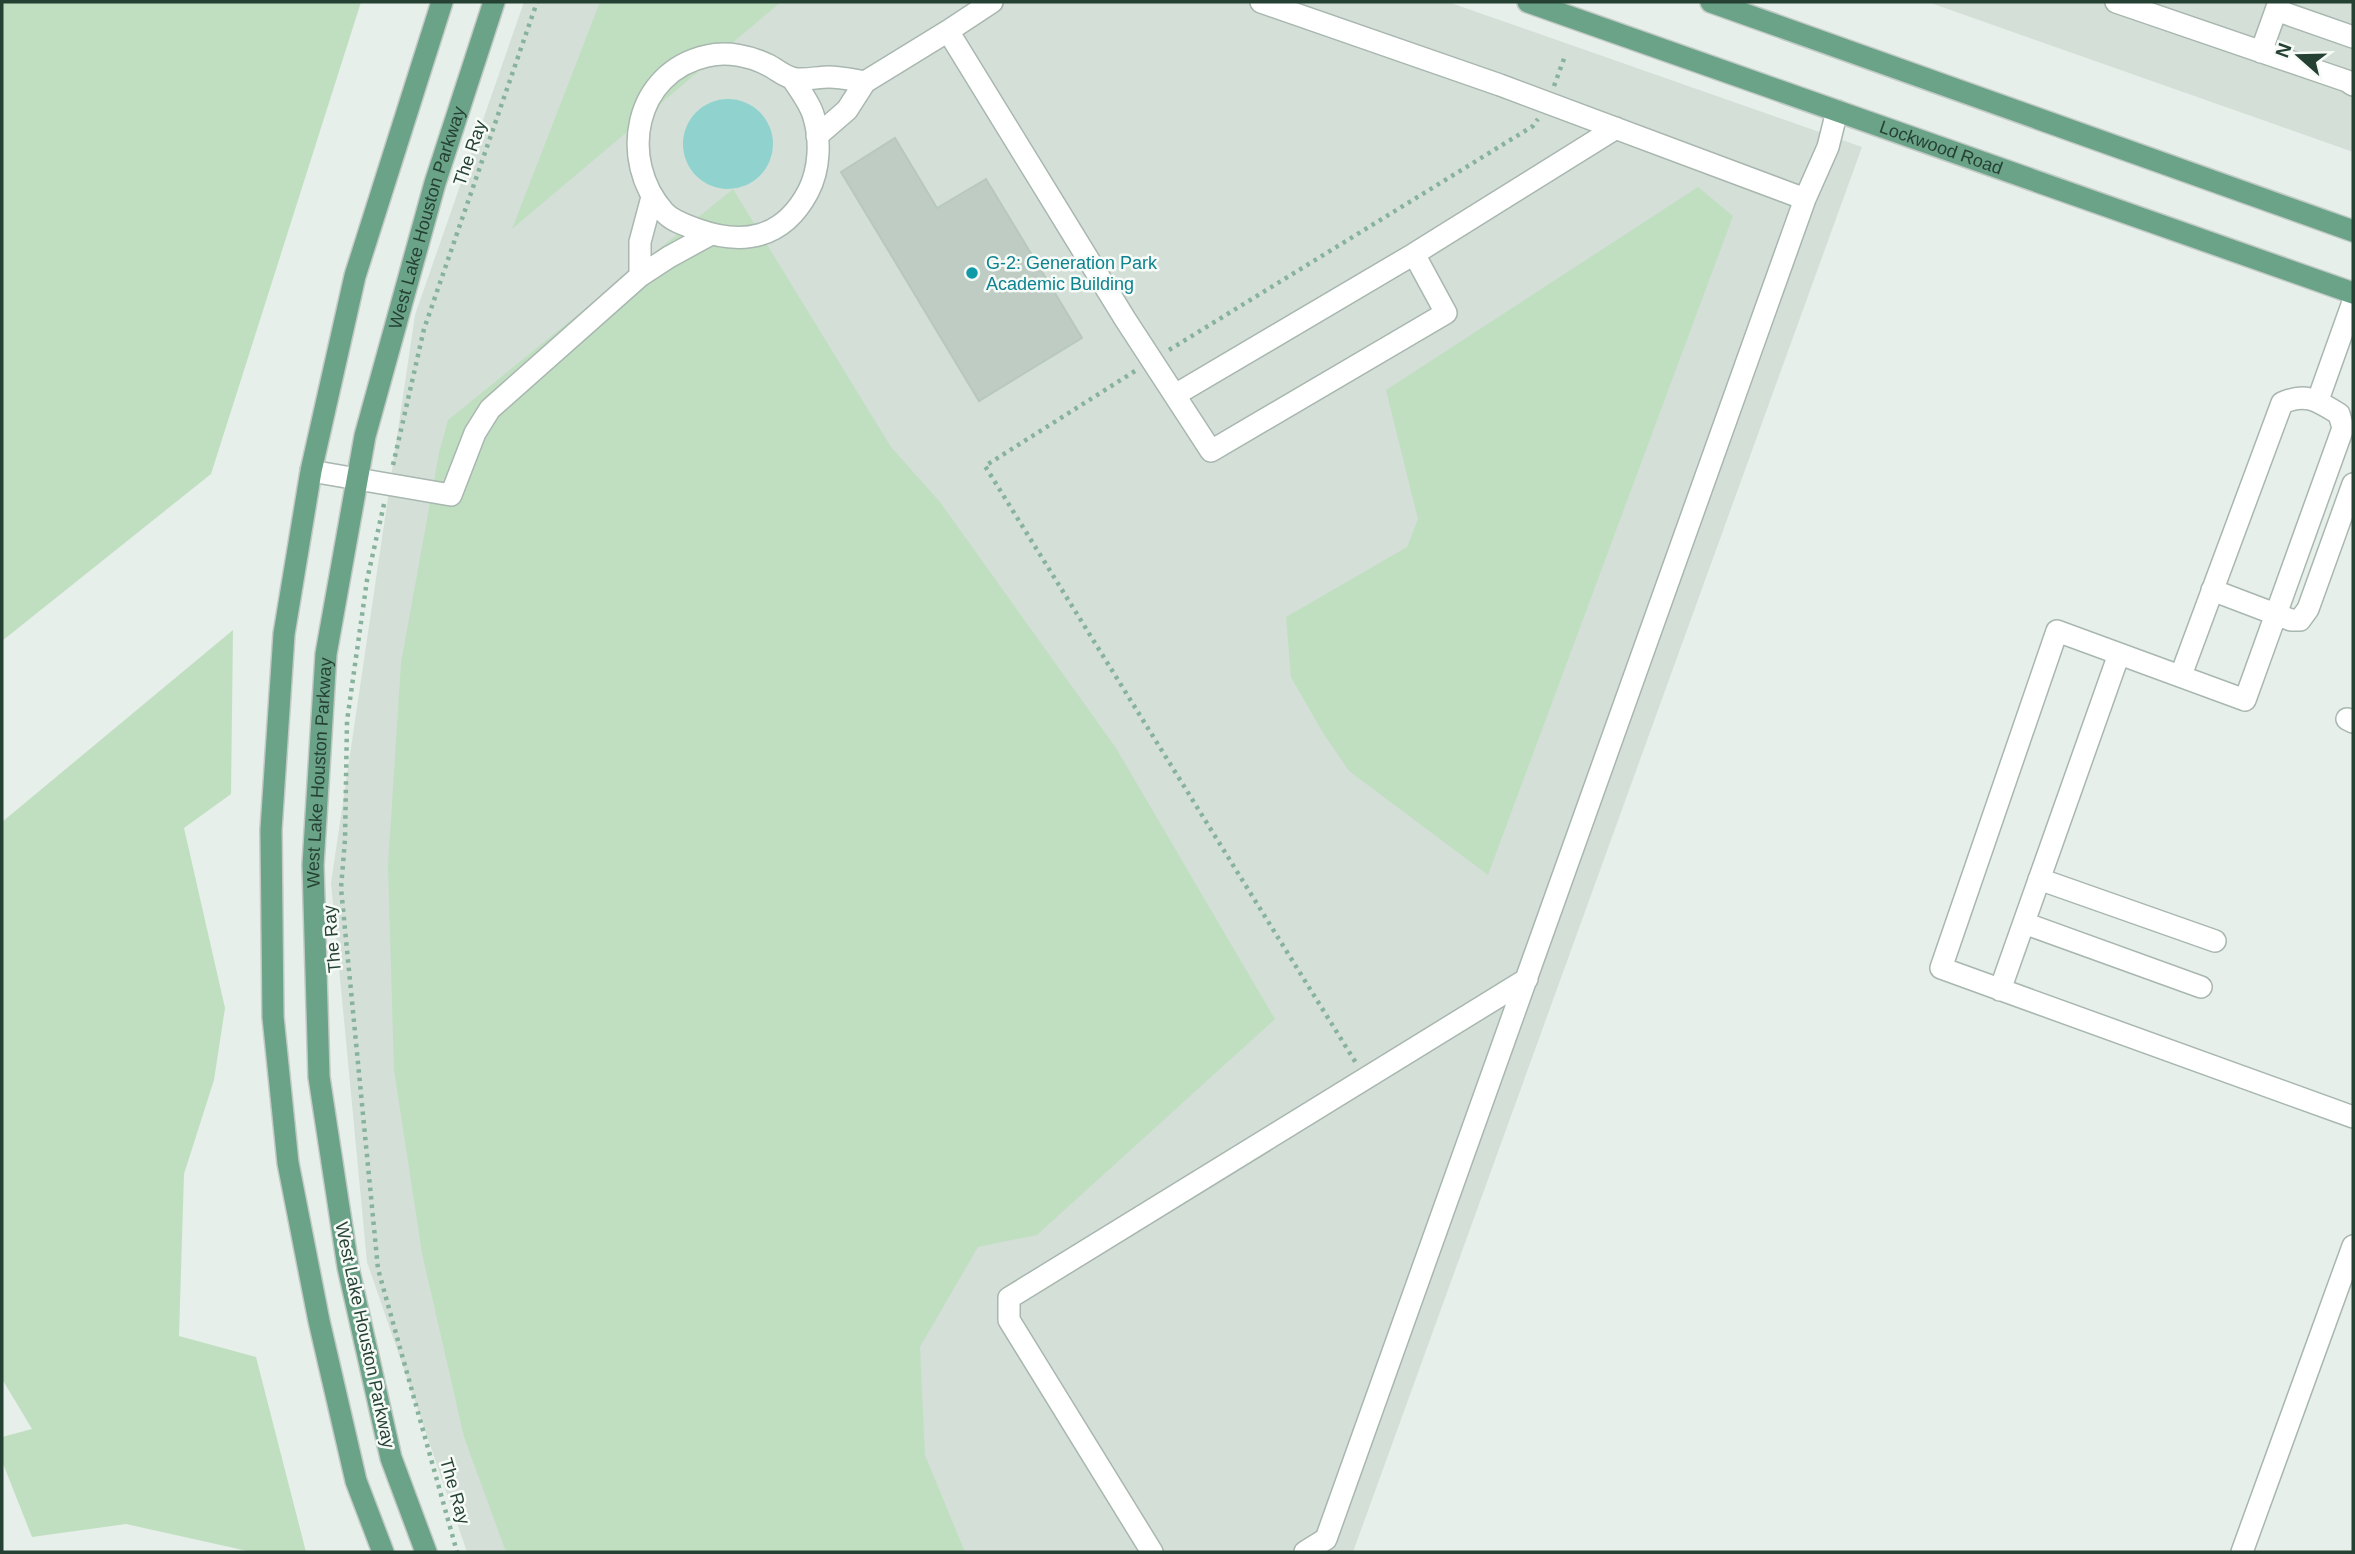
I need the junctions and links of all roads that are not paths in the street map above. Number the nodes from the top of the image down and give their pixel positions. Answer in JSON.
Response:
{"nodes":[{"id":1,"x":442,"y":2,"type":"edge"},
{"id":2,"x":494,"y":2,"type":"edge"},
{"id":3,"x":992,"y":2,"type":"edge"},
{"id":4,"x":1261,"y":2,"type":"edge"},
{"id":5,"x":1528,"y":2,"type":"edge"},
{"id":6,"x":1710,"y":2,"type":"edge"},
{"id":7,"x":2116,"y":2,"type":"edge"},
{"id":8,"x":2278,"y":6,"type":"edge"},
{"id":9,"x":948,"y":31,"type":"junction"},
{"id":10,"x":2353,"y":37,"type":"edge"},
{"id":11,"x":2261,"y":52,"type":"junction"},
{"id":12,"x":792,"y":78,"type":"junction"},
{"id":13,"x":865,"y":82,"type":"junction"},
{"id":14,"x":2353,"y":85,"type":"edge"},
{"id":15,"x":1837,"y":111,"type":"junction"},
{"id":16,"x":1616,"y":128,"type":"junction"},
{"id":17,"x":817,"y":136,"type":"junction"},
{"id":18,"x":652,"y":197,"type":"junction"},
{"id":19,"x":1805,"y":199,"type":"junction"},
{"id":20,"x":2353,"y":231,"type":"edge"},
{"id":21,"x":711,"y":234,"type":"junction"},
{"id":22,"x":1414,"y":254,"type":"junction"},
{"id":23,"x":640,"y":276,"type":"junction"},
{"id":24,"x":2353,"y":293,"type":"edge"},
{"id":25,"x":2353,"y":302,"type":"edge"},
{"id":26,"x":1175,"y":395,"type":"junction"},
{"id":27,"x":2318,"y":400,"type":"junction"},
{"id":28,"x":311,"y":471,"type":"junction"},
{"id":29,"x":357,"y":479,"type":"junction"},
{"id":30,"x":2353,"y":484,"type":"edge"},
{"id":31,"x":2212,"y":590,"type":"junction"},
{"id":32,"x":2276,"y":615,"type":"junction"},
{"id":33,"x":2119,"y":654,"type":"junction"},
{"id":34,"x":2181,"y":675,"type":"junction"},
{"id":35,"x":2039,"y":879,"type":"junction"},
{"id":36,"x":2024,"y":923,"type":"junction"},
{"id":37,"x":2215,"y":940,"type":"dead end"},
{"id":38,"x":1527,"y":979,"type":"junction"},
{"id":39,"x":2201,"y":987,"type":"dead end"},
{"id":40,"x":2000,"y":990,"type":"junction"},
{"id":41,"x":2353,"y":1117,"type":"edge"},
{"id":42,"x":2353,"y":1246,"type":"edge"},
{"id":43,"x":383,"y":1552,"type":"edge"},
{"id":44,"x":425,"y":1552,"type":"edge"},
{"id":45,"x":1152,"y":1552,"type":"edge"},
{"id":46,"x":1306,"y":1552,"type":"edge"},
{"id":47,"x":2242,"y":1552,"type":"edge"}],
"edges":[{"from":1,"to":28,"type":"main road"},
{"from":2,"to":29,"type":"main road","name":"West Lake Houston Parkway"},
{"from":3,"to":9,"type":"street"},
{"from":4,"to":16,"type":"street"},
{"from":5,"to":15,"type":"main road","name":"Lockwood Road"},
{"from":6,"to":20,"type":"main road"},
{"from":7,"to":11,"type":"street"},
{"from":8,"to":10,"type":"street"},
{"from":8,"to":11,"type":"street"},
{"from":9,"to":13,"type":"street"},
{"from":9,"to":26,"type":"street"},
{"from":11,"to":14,"type":"street"},
{"from":12,"to":13,"type":"street"},
{"from":12,"to":17,"type":"street"},
{"from":12,"to":18,"type":"street"},
{"from":13,"to":17,"type":"street"},
{"from":15,"to":19,"type":"street"},
{"from":15,"to":24,"type":"main road","name":"Lockwood Road"},
{"from":16,"to":19,"type":"street"},
{"from":16,"to":22,"type":"street"},
{"from":17,"to":21,"type":"street"},
{"from":18,"to":21,"type":"street"},
{"from":18,"to":23,"type":"street"},
{"from":19,"to":38,"type":"street"},
{"from":21,"to":23,"type":"street"},
{"from":22,"to":26,"type":"street"},
{"from":22,"to":26,"type":"street"},
{"from":23,"to":29,"type":"street"},
{"from":25,"to":27,"type":"street"},
{"from":27,"to":31,"type":"street"},
{"from":27,"to":32,"type":"street"},
{"from":28,"to":29,"type":"street"},
{"from":28,"to":43,"type":"main road"},
{"from":29,"to":44,"type":"main road","name":"West Lake Houston Parkway"},
{"from":30,"to":32,"type":"street"},
{"from":31,"to":32,"type":"street"},
{"from":31,"to":34,"type":"street"},
{"from":32,"to":34,"type":"street"},
{"from":33,"to":34,"type":"street"},
{"from":33,"to":35,"type":"street"},
{"from":33,"to":40,"type":"street"},
{"from":35,"to":36,"type":"street"},
{"from":35,"to":37,"type":"street"},
{"from":36,"to":39,"type":"street"},
{"from":36,"to":40,"type":"street"},
{"from":38,"to":45,"type":"street"},
{"from":38,"to":46,"type":"street"},
{"from":40,"to":41,"type":"street"},
{"from":42,"to":47,"type":"street"}]}
